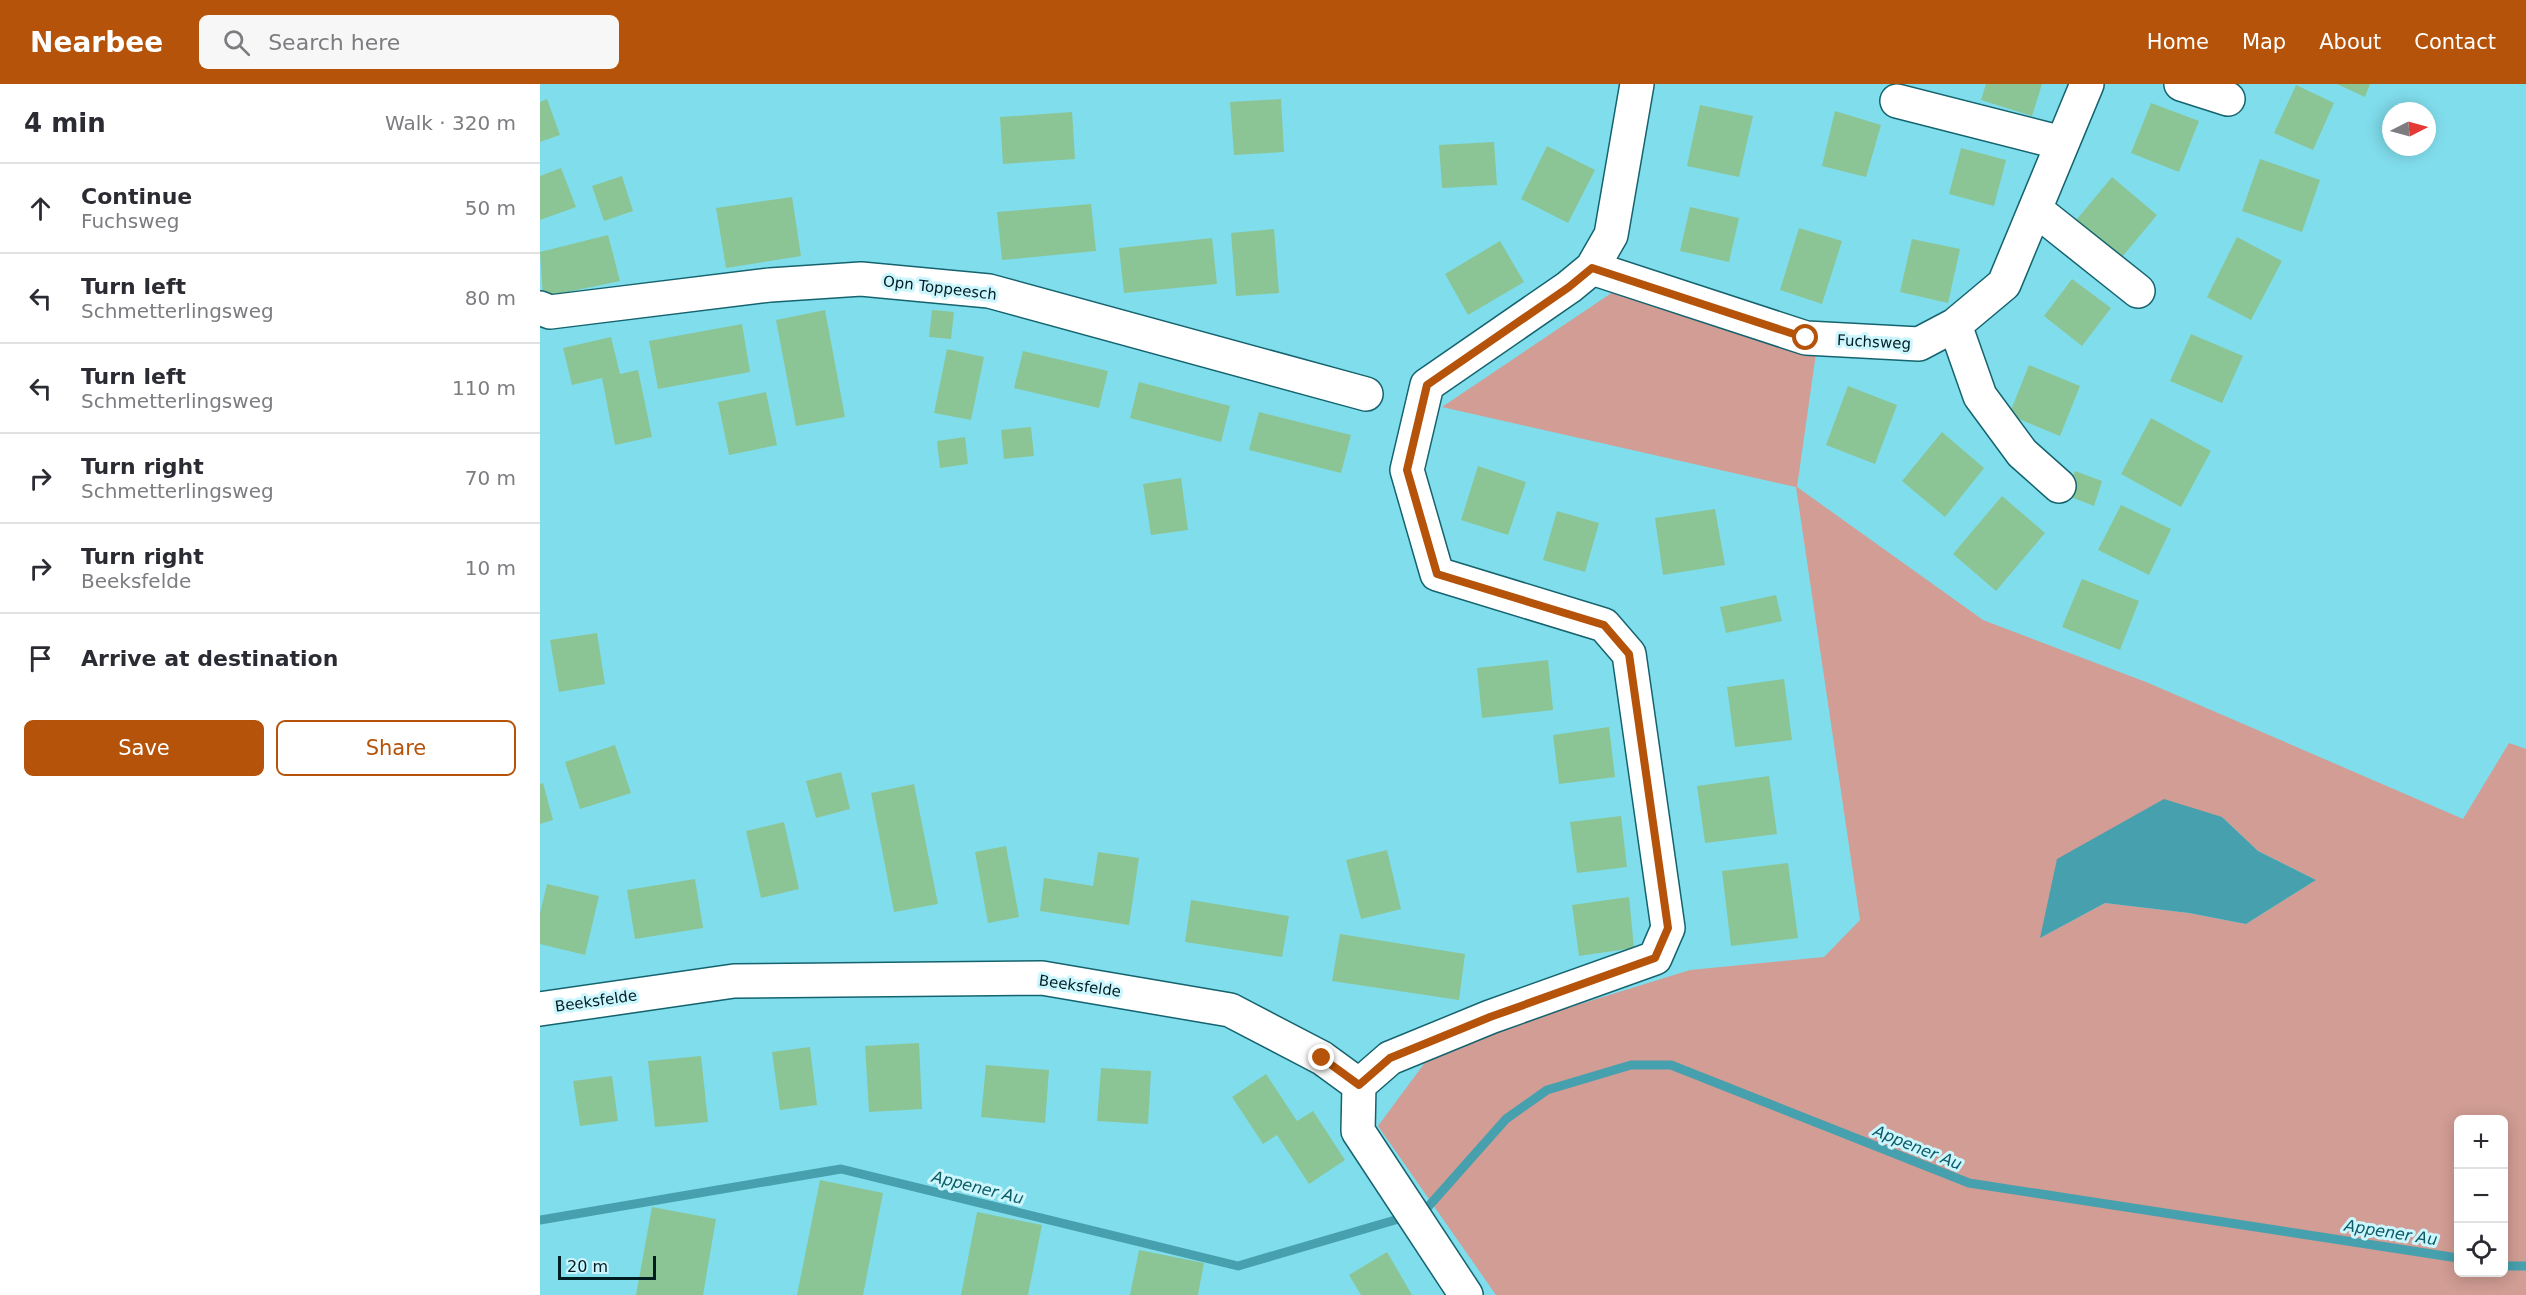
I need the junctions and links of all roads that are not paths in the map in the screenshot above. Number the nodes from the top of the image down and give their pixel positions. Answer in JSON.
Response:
{"nodes":[{"id":1,"x":1637,"y":84,"type":"edge"},
{"id":2,"x":2086,"y":84,"type":"edge"},
{"id":3,"x":2181,"y":84,"type":"edge"},
{"id":4,"x":2228,"y":99,"type":"dead end"},
{"id":5,"x":1898,"y":101,"type":"dead end"},
{"id":6,"x":2062,"y":143,"type":"junction"},
{"id":7,"x":2035,"y":209,"type":"junction"},
{"id":8,"x":1592,"y":268,"type":"junction"},
{"id":9,"x":2138,"y":291,"type":"dead end"},
{"id":10,"x":540,"y":308,"type":"edge"},
{"id":11,"x":1955,"y":325,"type":"junction"},
{"id":12,"x":1366,"y":394,"type":"dead end"},
{"id":13,"x":2059,"y":486,"type":"dead end"},
{"id":14,"x":540,"y":1009,"type":"edge"},
{"id":15,"x":1359,"y":1085,"type":"junction"},
{"id":16,"x":1466,"y":1295,"type":"edge"}],
"edges":[{"from":1,"to":8,"type":"street"},
{"from":2,"to":6,"type":"street","name":"Fuchsweg"},
{"from":3,"to":4,"type":"street"},
{"from":5,"to":6,"type":"street"},
{"from":6,"to":7,"type":"street","name":"Fuchsweg"},
{"from":7,"to":9,"type":"street"},
{"from":7,"to":11,"type":"street","name":"Fuchsweg"},
{"from":8,"to":11,"type":"street","name":"Fuchsweg"},
{"from":8,"to":15,"type":"street"},
{"from":10,"to":12,"type":"street","name":"Opn Toppeesch"},
{"from":11,"to":13,"type":"street"},
{"from":14,"to":15,"type":"street","name":"Beeksfelde"},
{"from":15,"to":16,"type":"street"}]}
